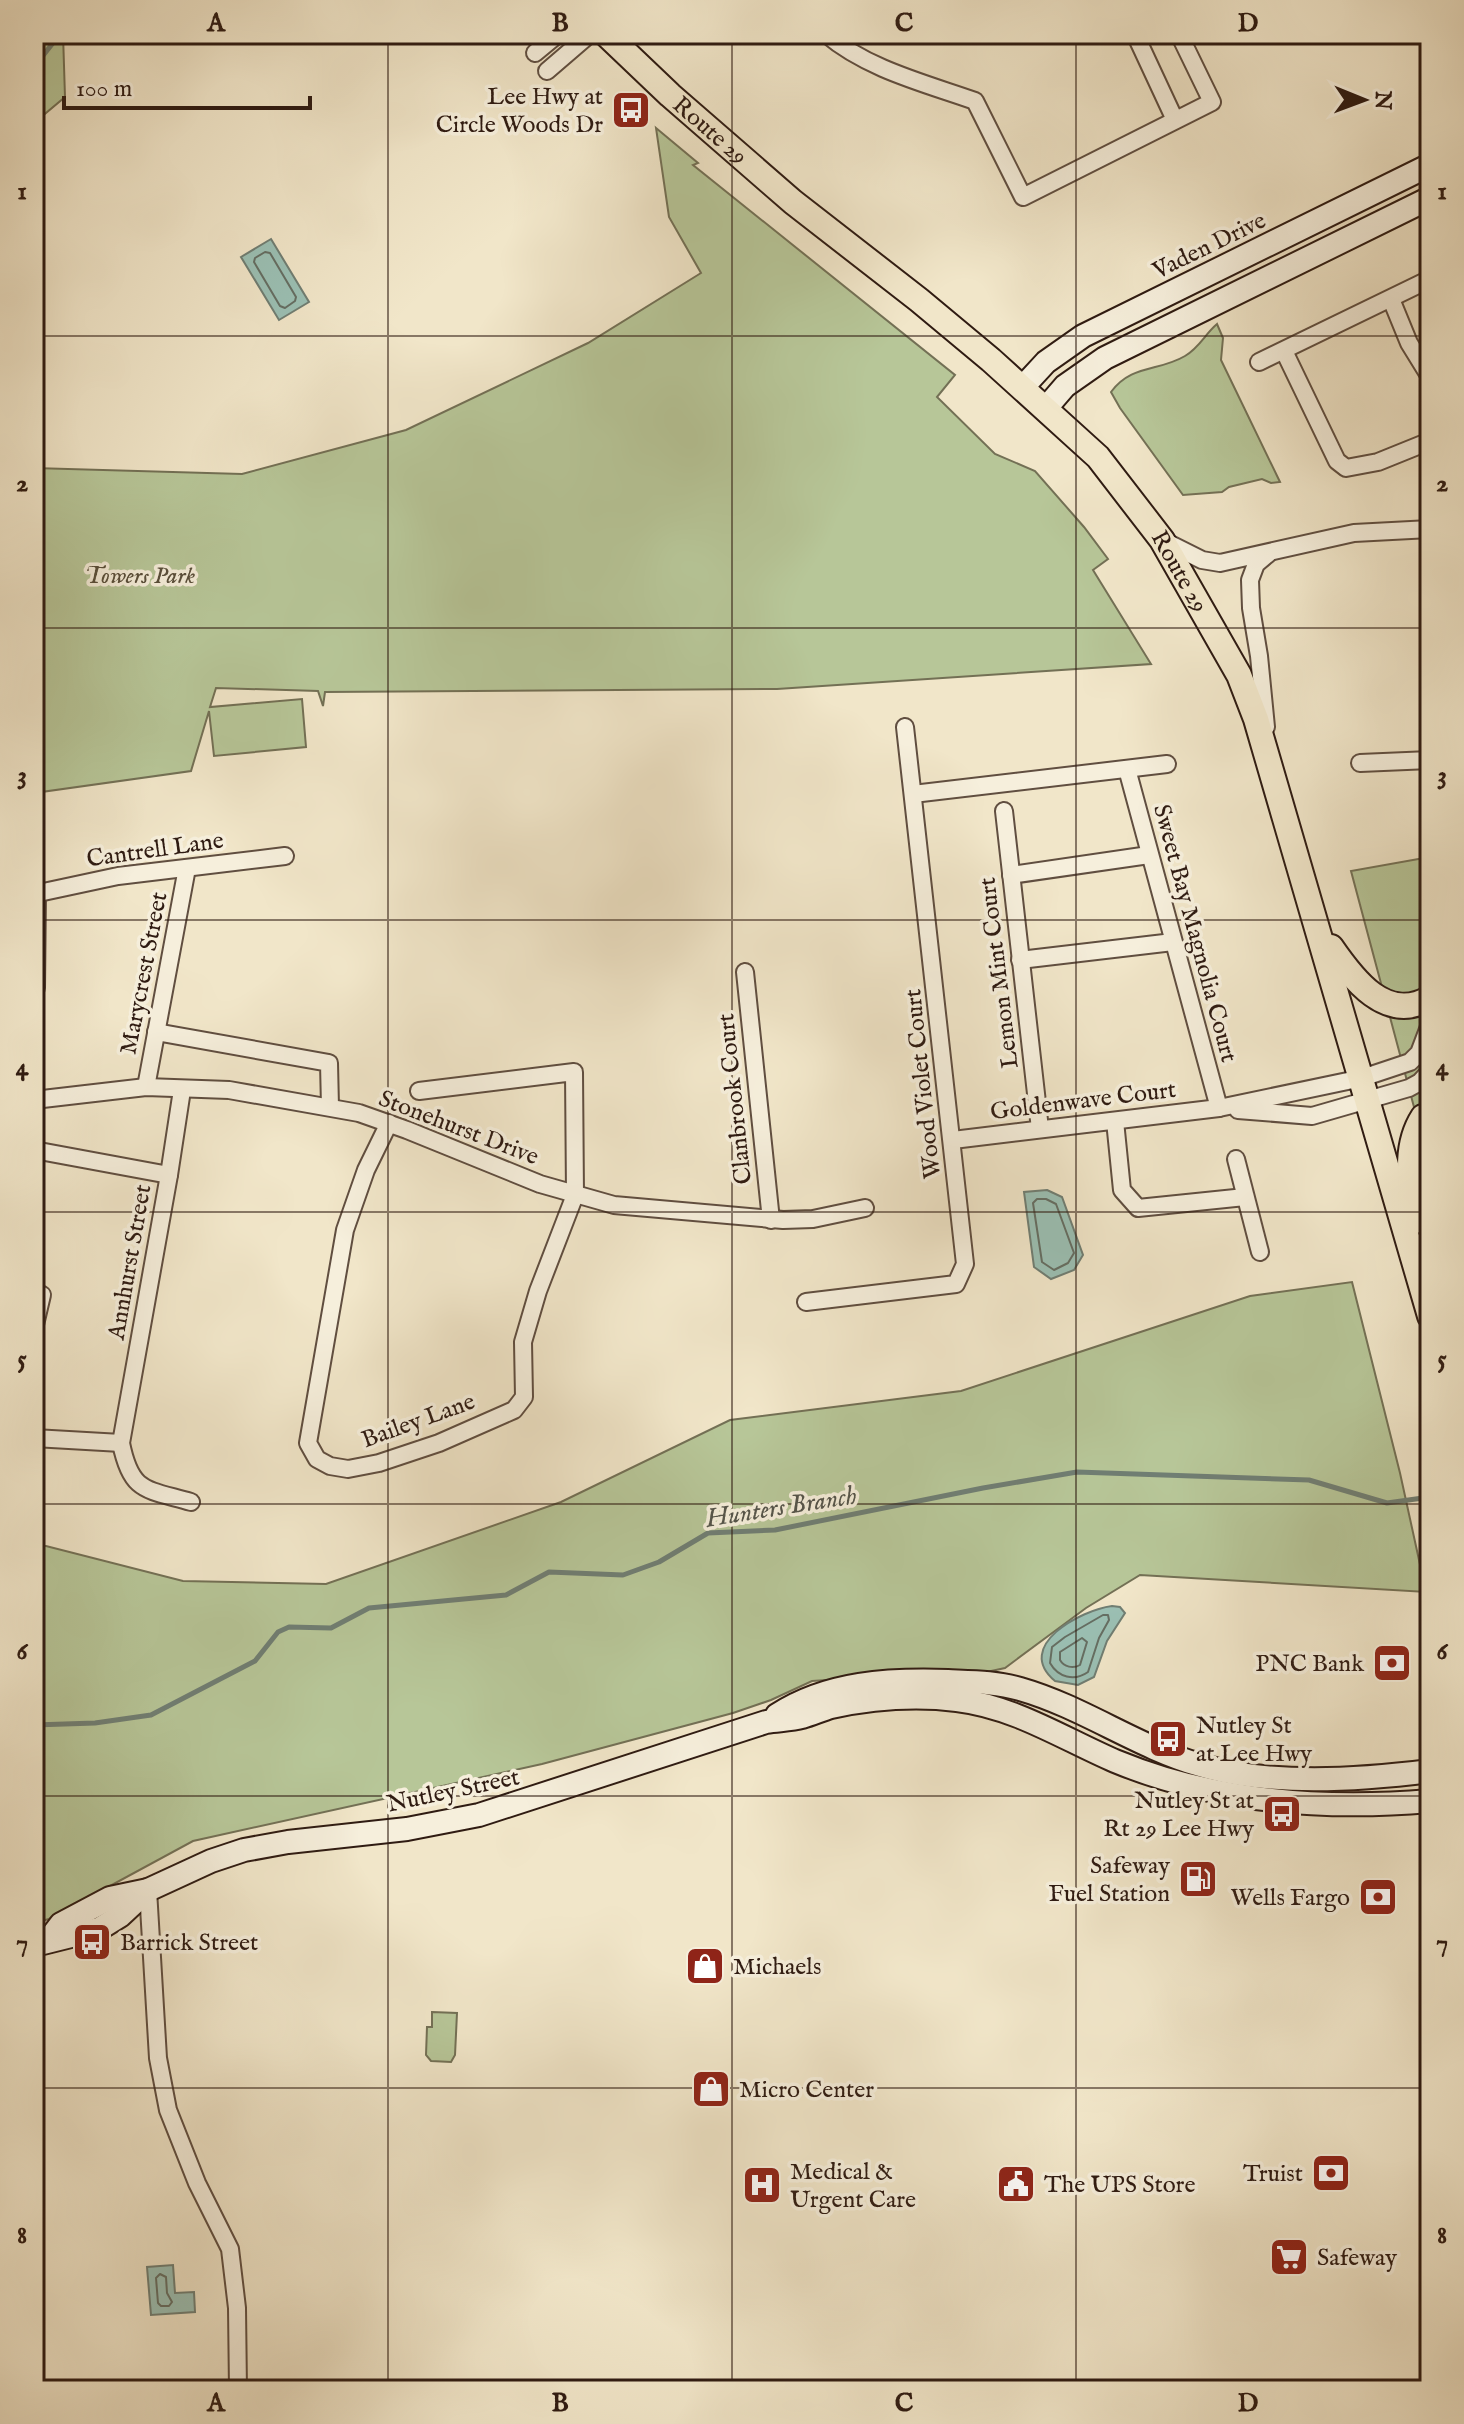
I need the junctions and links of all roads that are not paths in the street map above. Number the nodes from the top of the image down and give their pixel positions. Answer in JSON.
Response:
{"nodes":[{"id":1,"x":558,"y":34,"type":"edge"},
{"id":2,"x":590,"y":34,"type":"edge"},
{"id":3,"x":606,"y":34,"type":"edge"},
{"id":4,"x":826,"y":34,"type":"edge"},
{"id":5,"x":1135,"y":34,"type":"edge"},
{"id":6,"x":1179,"y":34,"type":"edge"},
{"id":7,"x":535,"y":53,"type":"dead end"},
{"id":8,"x":547,"y":71,"type":"dead end"},
{"id":9,"x":1175,"y":120,"type":"junction"},
{"id":10,"x":1430,"y":165,"type":"edge"},
{"id":11,"x":1430,"y":198,"type":"edge"},
{"id":12,"x":1430,"y":279,"type":"edge"},
{"id":13,"x":1391,"y":299,"type":"junction"},
{"id":14,"x":1284,"y":351,"type":"junction"},
{"id":15,"x":1259,"y":362,"type":"dead end"},
{"id":16,"x":1427,"y":366,"type":"edge"},
{"id":17,"x":1022,"y":388,"type":"junction"},
{"id":18,"x":1046,"y":408,"type":"junction"},
{"id":19,"x":1430,"y":441,"type":"edge"},
{"id":20,"x":1430,"y":529,"type":"edge"},
{"id":21,"x":1162,"y":540,"type":"junction"},
{"id":22,"x":1269,"y":553,"type":"junction"},
{"id":23,"x":905,"y":727,"type":"dead end"},
{"id":24,"x":1269,"y":757,"type":"junction"},
{"id":25,"x":1430,"y":760,"type":"edge"},
{"id":26,"x":1360,"y":763,"type":"dead end"},
{"id":27,"x":1167,"y":764,"type":"dead end"},
{"id":28,"x":1127,"y":769,"type":"junction"},
{"id":29,"x":913,"y":794,"type":"junction"},
{"id":30,"x":1004,"y":811,"type":"dead end"},
{"id":31,"x":1149,"y":855,"type":"junction"},
{"id":32,"x":285,"y":856,"type":"dead end"},
{"id":33,"x":187,"y":868,"type":"junction"},
{"id":34,"x":1011,"y":875,"type":"junction"},
{"id":35,"x":36,"y":894,"type":"edge"},
{"id":36,"x":1319,"y":928,"type":"junction"},
{"id":37,"x":1173,"y":942,"type":"junction"},
{"id":38,"x":1020,"y":960,"type":"junction"},
{"id":39,"x":745,"y":972,"type":"dead end"},
{"id":40,"x":36,"y":988,"type":"dead end"},
{"id":41,"x":1430,"y":998,"type":"edge"},
{"id":42,"x":1430,"y":1024,"type":"edge"},
{"id":43,"x":156,"y":1032,"type":"junction"},
{"id":44,"x":1430,"y":1071,"type":"edge"},
{"id":45,"x":146,"y":1087,"type":"junction"},
{"id":46,"x":182,"y":1090,"type":"junction"},
{"id":47,"x":1365,"y":1090,"type":"junction"},
{"id":48,"x":419,"y":1091,"type":"dead end"},
{"id":49,"x":34,"y":1100,"type":"edge"},
{"id":50,"x":330,"y":1107,"type":"junction"},
{"id":51,"x":1219,"y":1108,"type":"junction"},
{"id":52,"x":1428,"y":1112,"type":"edge"},
{"id":53,"x":1115,"y":1121,"type":"junction"},
{"id":54,"x":389,"y":1123,"type":"junction"},
{"id":55,"x":1040,"y":1129,"type":"junction"},
{"id":56,"x":953,"y":1140,"type":"junction"},
{"id":57,"x":34,"y":1150,"type":"edge"},
{"id":58,"x":1236,"y":1159,"type":"dead end"},
{"id":59,"x":169,"y":1175,"type":"junction"},
{"id":60,"x":575,"y":1195,"type":"junction"},
{"id":61,"x":1245,"y":1197,"type":"junction"},
{"id":62,"x":865,"y":1208,"type":"dead end"},
{"id":63,"x":771,"y":1220,"type":"junction"},
{"id":64,"x":1260,"y":1252,"type":"dead end"},
{"id":65,"x":1421,"y":1287,"type":"junction"},
{"id":66,"x":34,"y":1291,"type":"edge"},
{"id":67,"x":806,"y":1302,"type":"dead end"},
{"id":68,"x":1430,"y":1316,"type":"edge"},
{"id":69,"x":34,"y":1329,"type":"edge"},
{"id":70,"x":34,"y":1438,"type":"edge"},
{"id":71,"x":121,"y":1443,"type":"junction"},
{"id":72,"x":191,"y":1502,"type":"dead end"},
{"id":73,"x":766,"y":1722,"type":"junction"},
{"id":74,"x":1430,"y":1771,"type":"edge"},
{"id":75,"x":1430,"y":1801,"type":"edge"},
{"id":76,"x":148,"y":1890,"type":"junction"},
{"id":77,"x":41,"y":1944,"type":"edge"},
{"id":78,"x":238,"y":2390,"type":"edge"}],
"edges":[{"from":1,"to":7,"type":"street"},
{"from":2,"to":8,"type":"street"},
{"from":3,"to":17,"type":"main road","name":"Route 29"},
{"from":4,"to":9,"type":"street"},
{"from":5,"to":9,"type":"street"},
{"from":6,"to":9,"type":"street"},
{"from":10,"to":17,"type":"main road","name":"Vaden Drive"},
{"from":11,"to":18,"type":"main road"},
{"from":12,"to":13,"type":"street"},
{"from":13,"to":14,"type":"street"},
{"from":13,"to":16,"type":"street"},
{"from":14,"to":15,"type":"street"},
{"from":14,"to":19,"type":"street"},
{"from":17,"to":18,"type":"main road","name":"Route 29"},
{"from":18,"to":21,"type":"main road","name":"Route 29"},
{"from":20,"to":22,"type":"street"},
{"from":21,"to":22,"type":"street"},
{"from":21,"to":24,"type":"main road","name":"Route 29"},
{"from":22,"to":24,"type":"street"},
{"from":23,"to":29,"type":"street","name":"Wood Violet Court"},
{"from":24,"to":36,"type":"main road","name":"Route 29"},
{"from":25,"to":26,"type":"street"},
{"from":27,"to":28,"type":"street"},
{"from":28,"to":29,"type":"street"},
{"from":28,"to":31,"type":"street","name":"Sweet Bay Magnolia Court"},
{"from":29,"to":56,"type":"street","name":"Wood Violet Court"},
{"from":30,"to":34,"type":"street","name":"Lemon Mint Court"},
{"from":31,"to":34,"type":"street"},
{"from":31,"to":37,"type":"street","name":"Sweet Bay Magnolia Court"},
{"from":32,"to":33,"type":"street","name":"Cantrell Lane"},
{"from":33,"to":35,"type":"street","name":"Cantrell Lane"},
{"from":33,"to":43,"type":"street","name":"Marycrest Street"},
{"from":34,"to":38,"type":"street","name":"Lemon Mint Court"},
{"from":35,"to":40,"type":"street"},
{"from":36,"to":41,"type":"main road"},
{"from":36,"to":47,"type":"main road","name":"Route 29"},
{"from":37,"to":38,"type":"street"},
{"from":37,"to":51,"type":"street","name":"Sweet Bay Magnolia Court"},
{"from":38,"to":55,"type":"street","name":"Lemon Mint Court"},
{"from":39,"to":63,"type":"street","name":"Clanbrook Court"},
{"from":42,"to":47,"type":"street"},
{"from":43,"to":45,"type":"street","name":"Marycrest Street"},
{"from":43,"to":50,"type":"street"},
{"from":44,"to":47,"type":"street"},
{"from":45,"to":46,"type":"street","name":"Stonehurst Drive"},
{"from":45,"to":49,"type":"street","name":"Stonehurst Drive"},
{"from":46,"to":50,"type":"street","name":"Stonehurst Drive"},
{"from":46,"to":59,"type":"street","name":"Annhurst Street"},
{"from":47,"to":51,"type":"street","name":"Goldenwave Court"},
{"from":47,"to":51,"type":"street","name":"Goldenwave Court"},
{"from":47,"to":65,"type":"main road","name":"Route 29"},
{"from":48,"to":60,"type":"street"},
{"from":50,"to":54,"type":"street","name":"Stonehurst Drive"},
{"from":51,"to":53,"type":"street","name":"Goldenwave Court"},
{"from":52,"to":65,"type":"main road"},
{"from":53,"to":55,"type":"street","name":"Goldenwave Court"},
{"from":53,"to":61,"type":"street"},
{"from":54,"to":60,"type":"street","name":"Stonehurst Drive"},
{"from":54,"to":60,"type":"street","name":"Bailey Lane"},
{"from":55,"to":56,"type":"street","name":"Goldenwave Court"},
{"from":56,"to":67,"type":"street","name":"Wood Violet Court"},
{"from":57,"to":59,"type":"street"},
{"from":58,"to":61,"type":"street"},
{"from":59,"to":71,"type":"street","name":"Annhurst Street"},
{"from":60,"to":63,"type":"street","name":"Stonehurst Drive"},
{"from":61,"to":64,"type":"street"},
{"from":62,"to":63,"type":"street","name":"Stonehurst Drive"},
{"from":65,"to":68,"type":"main road","name":"Route 29"},
{"from":66,"to":69,"type":"street"},
{"from":70,"to":71,"type":"street"},
{"from":71,"to":72,"type":"street"},
{"from":73,"to":74,"type":"main road","name":"Nutley Street"},
{"from":73,"to":75,"type":"main road","name":"Nutley Street"},
{"from":73,"to":76,"type":"main road","name":"Nutley Street"},
{"from":76,"to":77,"type":"main road","name":"Nutley Street"},
{"from":76,"to":78,"type":"street"}]}
